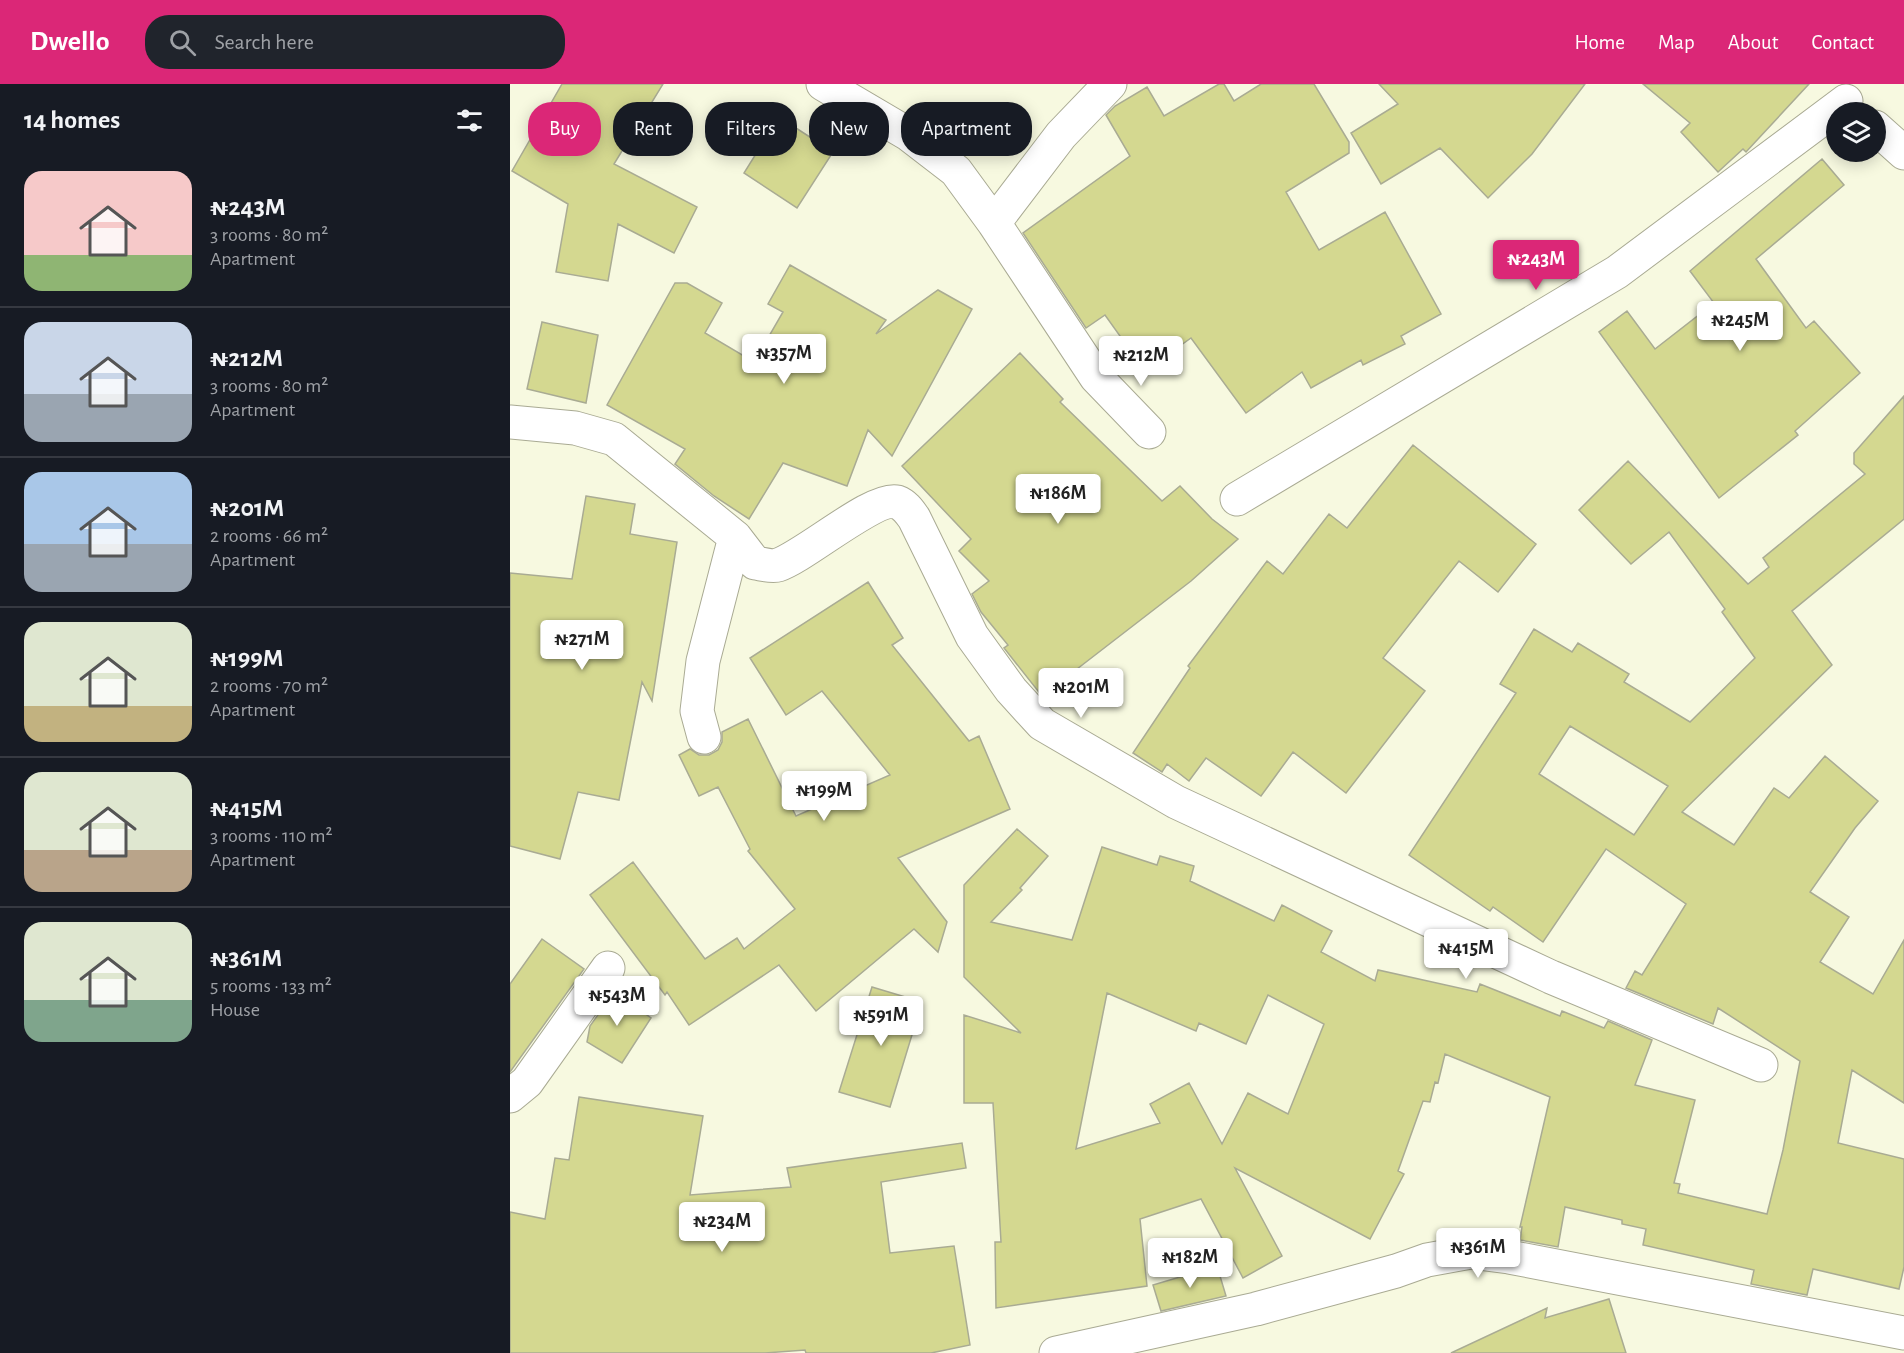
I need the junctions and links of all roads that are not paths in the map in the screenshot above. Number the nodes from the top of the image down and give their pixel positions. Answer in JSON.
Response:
{"nodes":[{"id":1,"x":823,"y":84,"type":"edge"},
{"id":2,"x":1110,"y":84,"type":"edge"},
{"id":3,"x":1844,"y":99,"type":"edge"},
{"id":4,"x":1886,"y":137,"type":"edge"},
{"id":5,"x":1904,"y":153,"type":"edge"},
{"id":6,"x":994,"y":223,"type":"junction"},
{"id":7,"x":510,"y":422,"type":"edge"},
{"id":8,"x":1149,"y":432,"type":"dead end"},
{"id":9,"x":1237,"y":499,"type":"dead end"},
{"id":10,"x":735,"y":537,"type":"junction"},
{"id":11,"x":704,"y":736,"type":"dead end"},
{"id":12,"x":608,"y":968,"type":"dead end"},
{"id":13,"x":1761,"y":1065,"type":"dead end"},
{"id":14,"x":510,"y":1096,"type":"edge"},
{"id":15,"x":1904,"y":1333,"type":"edge"},
{"id":16,"x":1056,"y":1353,"type":"edge"}],
"edges":[{"from":1,"to":6,"type":"street"},
{"from":2,"to":6,"type":"street"},
{"from":3,"to":9,"type":"street"},
{"from":4,"to":5,"type":"street"},
{"from":6,"to":8,"type":"street"},
{"from":7,"to":10,"type":"street"},
{"from":10,"to":11,"type":"street"},
{"from":10,"to":13,"type":"street"},
{"from":12,"to":14,"type":"street"},
{"from":15,"to":16,"type":"street"}]}
